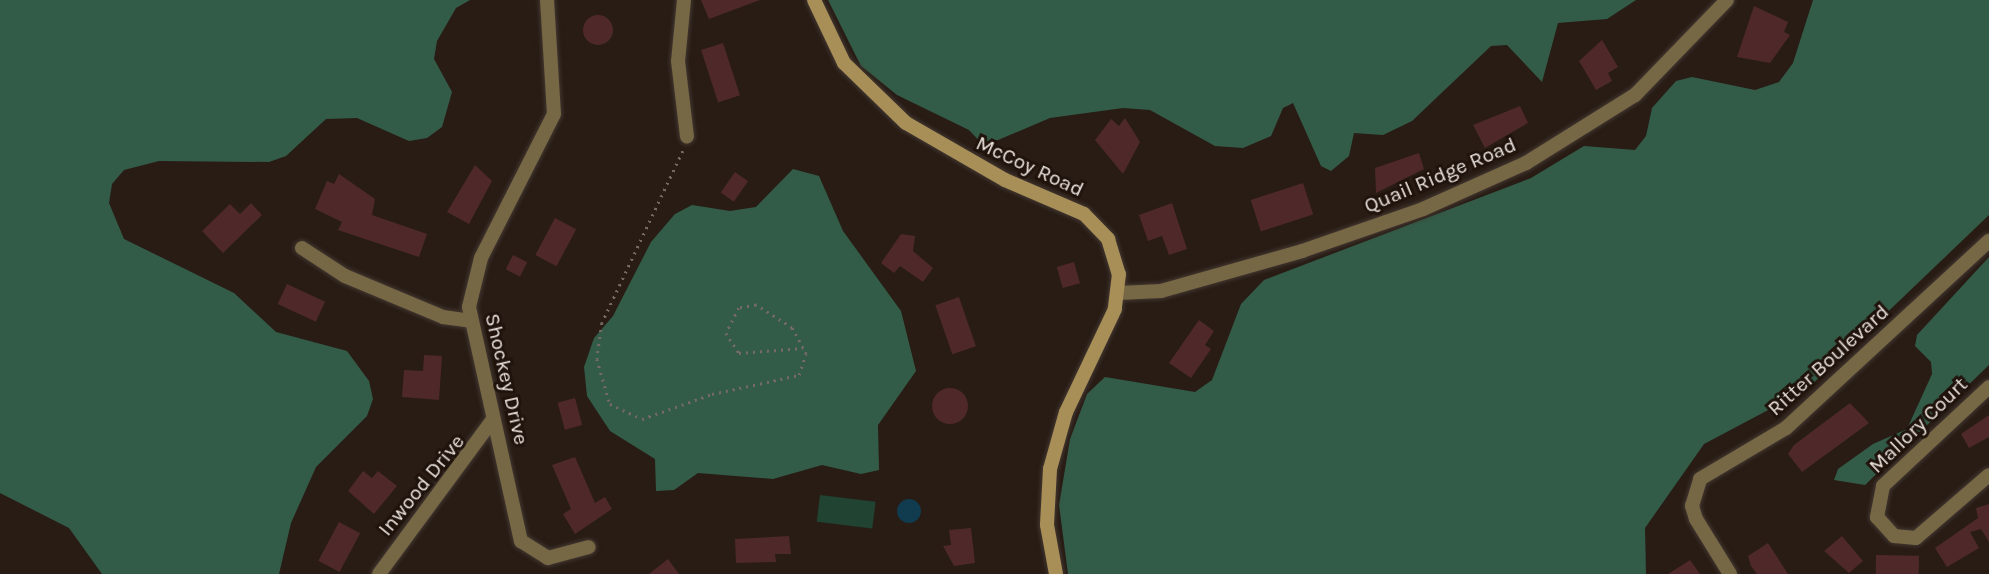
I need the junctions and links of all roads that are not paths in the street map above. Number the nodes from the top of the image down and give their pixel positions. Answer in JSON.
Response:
{"nodes":[{"id":1,"x":547,"y":0,"type":"edge"},
{"id":2,"x":684,"y":0,"type":"edge"},
{"id":3,"x":814,"y":0,"type":"edge"},
{"id":4,"x":1727,"y":0,"type":"edge"},
{"id":5,"x":687,"y":136,"type":"road end"},
{"id":6,"x":1989,"y":241,"type":"edge"},
{"id":7,"x":302,"y":248,"type":"dead end"},
{"id":8,"x":1119,"y":293,"type":"junction"},
{"id":9,"x":471,"y":321,"type":"junction"},
{"id":10,"x":1989,"y":387,"type":"edge"},
{"id":11,"x":492,"y":421,"type":"junction"},
{"id":12,"x":1989,"y":475,"type":"edge"},
{"id":13,"x":589,"y":547,"type":"dead end"},
{"id":14,"x":379,"y":574,"type":"edge"},
{"id":15,"x":1056,"y":574,"type":"edge"},
{"id":16,"x":1730,"y":574,"type":"edge"}],
"edges":[{"from":1,"to":9,"type":"street","name":"Shockey Drive"},
{"from":2,"to":5,"type":"street"},
{"from":3,"to":8,"type":"street","name":"McCoy Road"},
{"from":4,"to":8,"type":"street","name":"Quail Ridge Road"},
{"from":6,"to":16,"type":"street","name":"Ritter Boulevard"},
{"from":7,"to":9,"type":"street"},
{"from":8,"to":15,"type":"street","name":"McCoy Road"},
{"from":9,"to":11,"type":"street","name":"Shockey Drive"},
{"from":10,"to":12,"type":"street","name":"Mallory Court"},
{"from":11,"to":13,"type":"street","name":"Shockey Drive"},
{"from":11,"to":14,"type":"street","name":"Inwood Drive"}]}
